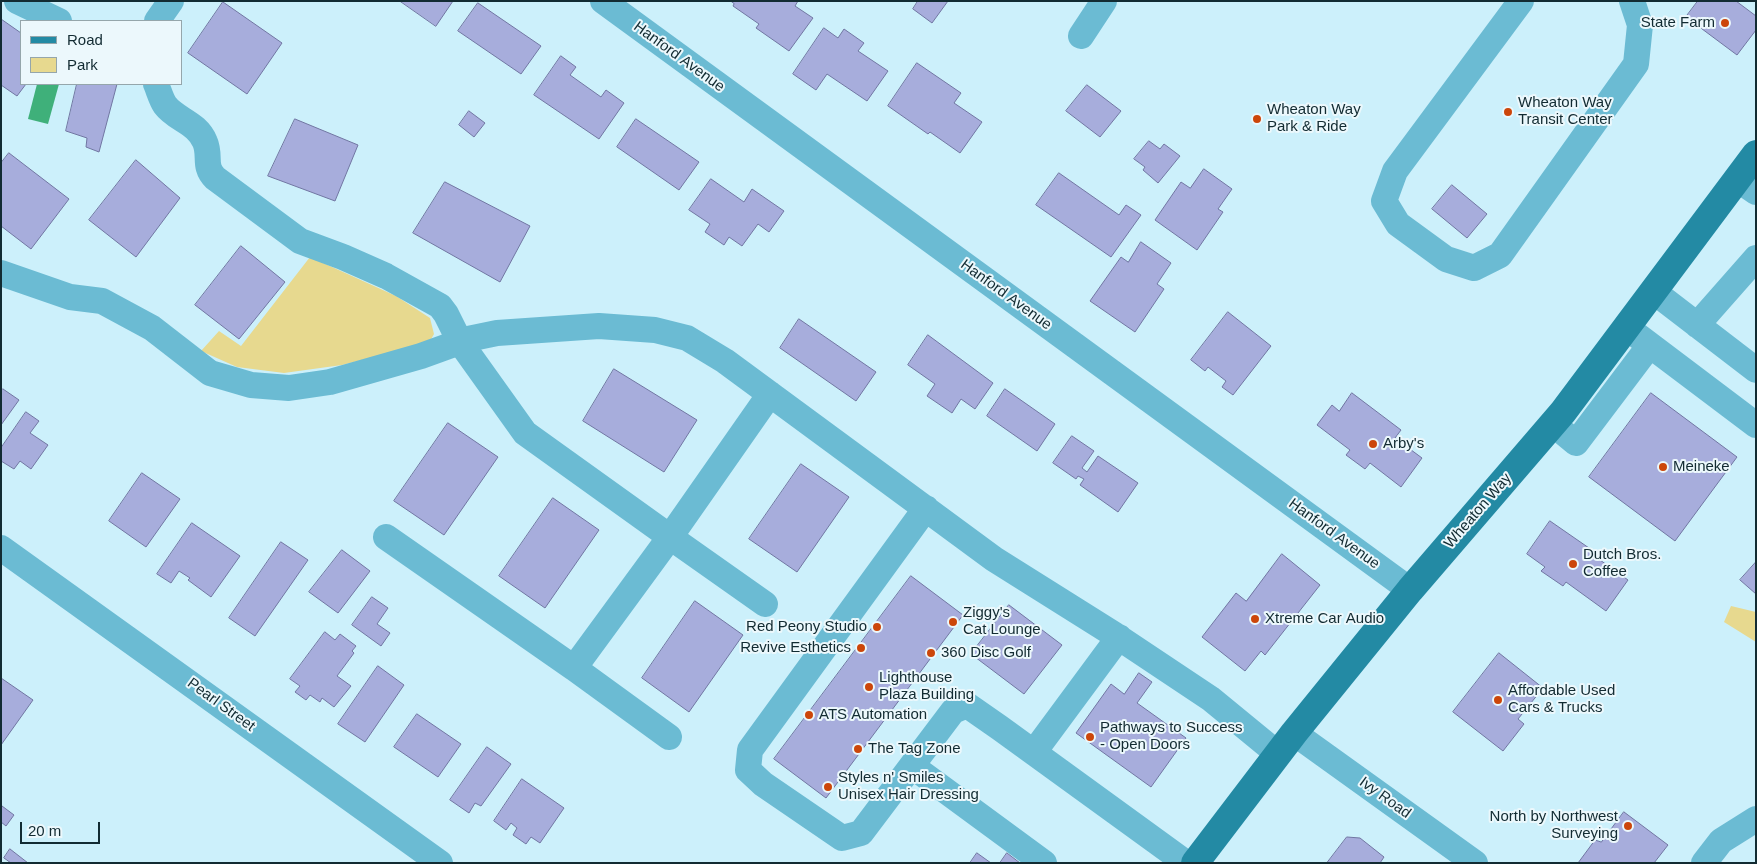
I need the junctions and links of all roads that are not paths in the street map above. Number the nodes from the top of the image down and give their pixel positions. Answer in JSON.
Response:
{"nodes":[{"id":1,"x":17,"y":1,"type":"edge"},
{"id":2,"x":171,"y":1,"type":"edge"},
{"id":3,"x":603,"y":1,"type":"edge"},
{"id":4,"x":1104,"y":1,"type":"edge"},
{"id":5,"x":1521,"y":1,"type":"edge"},
{"id":6,"x":1632,"y":1,"type":"edge"},
{"id":7,"x":57,"y":20,"type":"edge"},
{"id":8,"x":158,"y":20,"type":"edge"},
{"id":9,"x":1081,"y":36,"type":"dead end"},
{"id":10,"x":156,"y":85,"type":"edge"},
{"id":11,"x":1756,"y":154,"type":"edge"},
{"id":12,"x":1746,"y":185,"type":"edge"},
{"id":13,"x":1756,"y":258,"type":"edge"},
{"id":14,"x":1,"y":273,"type":"edge"},
{"id":15,"x":1653,"y":291,"type":"junction"},
{"id":16,"x":1697,"y":325,"type":"junction"},
{"id":17,"x":1626,"y":327,"type":"junction"},
{"id":18,"x":460,"y":342,"type":"junction"},
{"id":19,"x":1650,"y":344,"type":"junction"},
{"id":20,"x":1756,"y":370,"type":"edge"},
{"id":21,"x":770,"y":394,"type":"junction"},
{"id":22,"x":1553,"y":424,"type":"junction"},
{"id":23,"x":1756,"y":425,"type":"edge"},
{"id":24,"x":926,"y":508,"type":"junction"},
{"id":25,"x":386,"y":537,"type":"dead end"},
{"id":26,"x":670,"y":537,"type":"junction"},
{"id":27,"x":1,"y":548,"type":"edge"},
{"id":28,"x":1410,"y":590,"type":"junction"},
{"id":29,"x":765,"y":604,"type":"dead end"},
{"id":30,"x":1119,"y":637,"type":"junction"},
{"id":31,"x":574,"y":668,"type":"junction"},
{"id":32,"x":1294,"y":733,"type":"junction"},
{"id":33,"x":670,"y":737,"type":"dead end"},
{"id":34,"x":1034,"y":752,"type":"junction"},
{"id":35,"x":1278,"y":754,"type":"junction"},
{"id":36,"x":912,"y":766,"type":"junction"},
{"id":37,"x":1756,"y":819,"type":"edge"},
{"id":38,"x":440,"y":863,"type":"edge"},
{"id":39,"x":1044,"y":863,"type":"edge"},
{"id":40,"x":1186,"y":863,"type":"edge"},
{"id":41,"x":1195,"y":863,"type":"edge"},
{"id":42,"x":1475,"y":863,"type":"edge"},
{"id":43,"x":1704,"y":863,"type":"edge"}],
"edges":[{"from":1,"to":7,"type":"street"},
{"from":2,"to":8,"type":"street"},
{"from":3,"to":28,"type":"street","name":"Hanford Avenue"},
{"from":4,"to":9,"type":"street"},
{"from":5,"to":6,"type":"street"},
{"from":10,"to":18,"type":"street"},
{"from":11,"to":12,"type":"main road","name":"Wheaton Way"},
{"from":12,"to":15,"type":"main road","name":"Wheaton Way"},
{"from":13,"to":16,"type":"street"},
{"from":14,"to":18,"type":"street"},
{"from":15,"to":16,"type":"street"},
{"from":15,"to":17,"type":"main road","name":"Wheaton Way"},
{"from":16,"to":20,"type":"street"},
{"from":17,"to":19,"type":"street"},
{"from":17,"to":22,"type":"main road","name":"Wheaton Way"},
{"from":18,"to":21,"type":"street"},
{"from":18,"to":26,"type":"street"},
{"from":19,"to":22,"type":"street"},
{"from":19,"to":23,"type":"street"},
{"from":21,"to":24,"type":"street"},
{"from":21,"to":26,"type":"street"},
{"from":22,"to":28,"type":"main road","name":"Wheaton Way"},
{"from":24,"to":30,"type":"street"},
{"from":24,"to":36,"type":"street"},
{"from":25,"to":31,"type":"street"},
{"from":26,"to":29,"type":"street"},
{"from":26,"to":31,"type":"street"},
{"from":27,"to":38,"type":"street","name":"Pearl Street"},
{"from":28,"to":32,"type":"main road","name":"Wheaton Way"},
{"from":30,"to":34,"type":"street"},
{"from":30,"to":35,"type":"street"},
{"from":31,"to":33,"type":"street"},
{"from":32,"to":35,"type":"main road","name":"Wheaton Way"},
{"from":32,"to":42,"type":"street","name":"Ivy Road"},
{"from":34,"to":36,"type":"street"},
{"from":34,"to":40,"type":"street"},
{"from":35,"to":41,"type":"main road","name":"Wheaton Way"},
{"from":36,"to":39,"type":"street"},
{"from":37,"to":43,"type":"street"}]}
